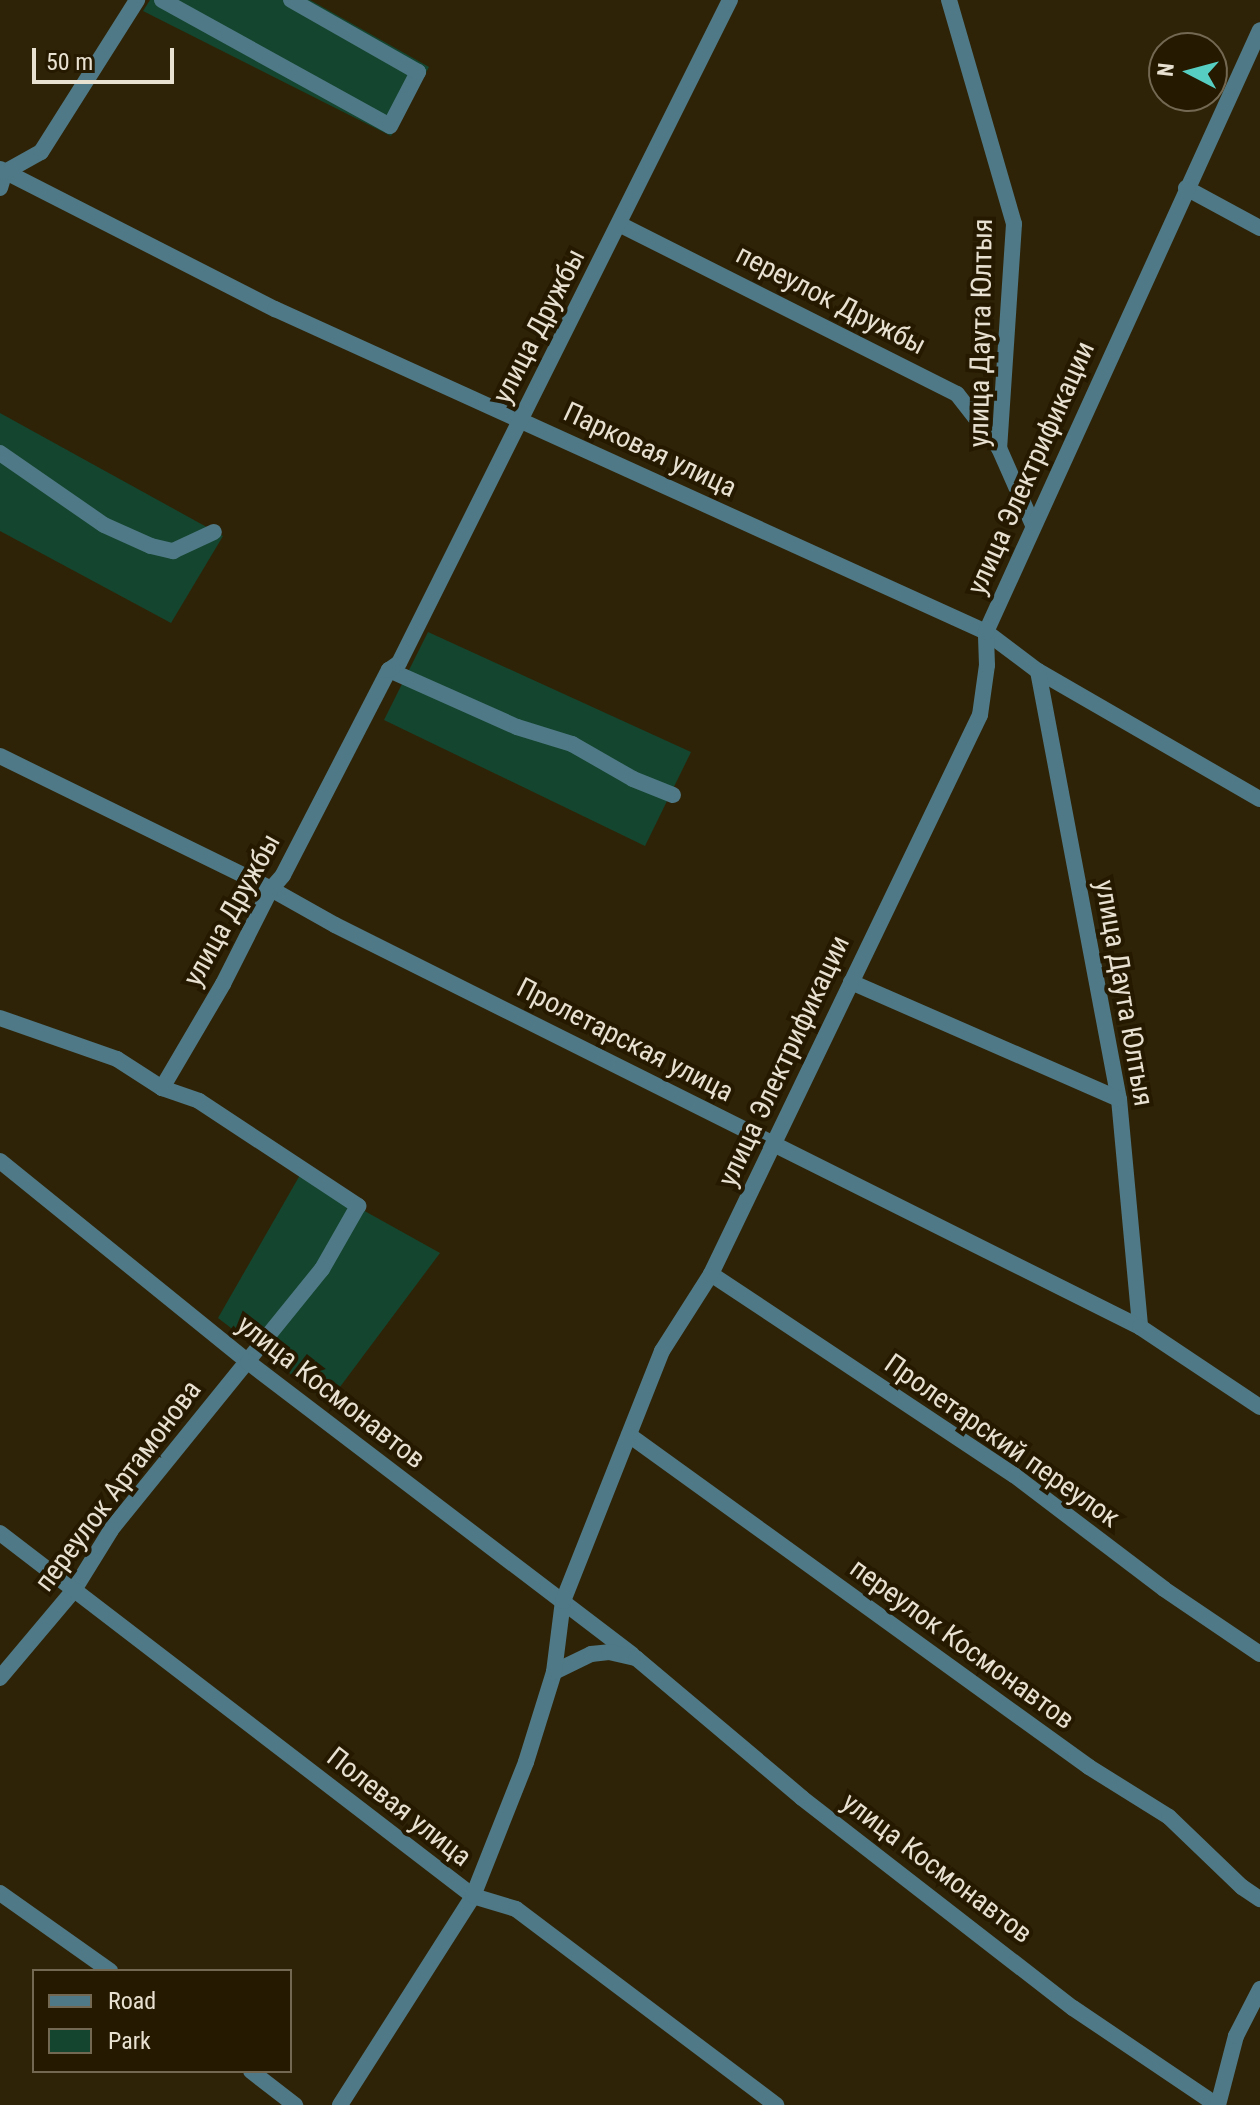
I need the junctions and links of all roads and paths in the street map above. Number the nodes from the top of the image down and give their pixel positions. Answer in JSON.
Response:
{"nodes":[{"id":1,"x":137,"y":0,"type":"edge"},
{"id":2,"x":162,"y":0,"type":"edge"},
{"id":3,"x":291,"y":0,"type":"edge"},
{"id":4,"x":730,"y":0,"type":"edge"},
{"id":5,"x":949,"y":0,"type":"edge"},
{"id":6,"x":1260,"y":30,"type":"edge"},
{"id":7,"x":2,"y":176,"type":"edge"},
{"id":8,"x":1186,"y":188,"type":"junction"},
{"id":9,"x":619,"y":224,"type":"junction"},
{"id":10,"x":1260,"y":228,"type":"edge"},
{"id":11,"x":521,"y":419,"type":"junction"},
{"id":12,"x":999,"y":448,"type":"junction"},
{"id":13,"x":0,"y":453,"type":"edge"},
{"id":14,"x":1033,"y":525,"type":"junction"},
{"id":15,"x":214,"y":532,"type":"dead end"},
{"id":16,"x":986,"y":632,"type":"junction"},
{"id":17,"x":389,"y":670,"type":"junction"},
{"id":18,"x":1038,"y":671,"type":"junction"},
{"id":19,"x":0,"y":756,"type":"edge"},
{"id":20,"x":673,"y":795,"type":"dead end"},
{"id":21,"x":1260,"y":799,"type":"edge"},
{"id":22,"x":271,"y":889,"type":"junction"},
{"id":23,"x":851,"y":982,"type":"junction"},
{"id":24,"x":0,"y":1018,"type":"edge"},
{"id":25,"x":162,"y":1088,"type":"junction"},
{"id":26,"x":1119,"y":1099,"type":"junction"},
{"id":27,"x":775,"y":1146,"type":"junction"},
{"id":28,"x":0,"y":1161,"type":"edge"},
{"id":29,"x":711,"y":1274,"type":"junction"},
{"id":30,"x":1140,"y":1327,"type":"junction"},
{"id":31,"x":248,"y":1362,"type":"junction"},
{"id":32,"x":1260,"y":1407,"type":"edge"},
{"id":33,"x":629,"y":1435,"type":"junction"},
{"id":34,"x":0,"y":1533,"type":"edge"},
{"id":35,"x":74,"y":1590,"type":"junction"},
{"id":36,"x":563,"y":1601,"type":"junction"},
{"id":37,"x":1260,"y":1654,"type":"edge"},
{"id":38,"x":636,"y":1658,"type":"junction"},
{"id":39,"x":554,"y":1672,"type":"junction"},
{"id":40,"x":0,"y":1678,"type":"edge"},
{"id":41,"x":0,"y":1893,"type":"edge"},
{"id":42,"x":473,"y":1896,"type":"junction"},
{"id":43,"x":1260,"y":1899,"type":"edge"},
{"id":44,"x":107,"y":1969,"type":"edge"},
{"id":45,"x":1260,"y":1989,"type":"edge"},
{"id":46,"x":254,"y":2073,"type":"edge"},
{"id":47,"x":295,"y":2105,"type":"edge"},
{"id":48,"x":340,"y":2105,"type":"edge"},
{"id":49,"x":776,"y":2105,"type":"edge"},
{"id":50,"x":1218,"y":2105,"type":"edge"}],
"edges":[{"from":1,"to":7,"type":"street"},
{"from":2,"to":3,"type":"street"},
{"from":4,"to":9,"type":"street","name":"улица Дружбы"},
{"from":5,"to":12,"type":"street","name":"улица Даута Юлтыя"},
{"from":6,"to":8,"type":"street","name":"улица Электрификации"},
{"from":7,"to":11,"type":"street","name":"Парковая улица"},
{"from":8,"to":10,"type":"street"},
{"from":8,"to":14,"type":"street","name":"улица Электрификации"},
{"from":9,"to":11,"type":"street","name":"улица Дружбы"},
{"from":9,"to":12,"type":"street","name":"переулок Дружбы"},
{"from":11,"to":16,"type":"street","name":"Парковая улица"},
{"from":11,"to":17,"type":"street","name":"улица Дружбы"},
{"from":12,"to":14,"type":"street","name":"улица Даута Юлтыя"},
{"from":13,"to":15,"type":"street"},
{"from":14,"to":16,"type":"street","name":"улица Электрификации"},
{"from":16,"to":18,"type":"street","name":"Парковая улица"},
{"from":16,"to":23,"type":"street","name":"улица Электрификации"},
{"from":17,"to":20,"type":"street"},
{"from":17,"to":22,"type":"street","name":"улица Дружбы"},
{"from":18,"to":21,"type":"street","name":"Парковая улица"},
{"from":18,"to":26,"type":"street","name":"улица Даута Юлтыя"},
{"from":19,"to":22,"type":"street","name":"Пролетарская улица"},
{"from":22,"to":25,"type":"street","name":"улица Дружбы"},
{"from":22,"to":27,"type":"street","name":"Пролетарская улица"},
{"from":23,"to":26,"type":"street"},
{"from":23,"to":27,"type":"street","name":"улица Электрификации"},
{"from":24,"to":25,"type":"street"},
{"from":25,"to":31,"type":"street","name":"переулок Артамонова"},
{"from":26,"to":30,"type":"street","name":"улица Даута Юлтыя"},
{"from":27,"to":29,"type":"street","name":"улица Электрификации"},
{"from":27,"to":30,"type":"street","name":"Пролетарская улица"},
{"from":28,"to":31,"type":"street","name":"улица Космонавтов"},
{"from":29,"to":33,"type":"street","name":"улица Электрификации"},
{"from":29,"to":37,"type":"street","name":"Пролетарский переулок"},
{"from":30,"to":32,"type":"street","name":"Пролетарская улица"},
{"from":31,"to":35,"type":"street","name":"переулок Артамонова"},
{"from":31,"to":36,"type":"street","name":"улица Космонавтов"},
{"from":33,"to":36,"type":"street","name":"улица Электрификации"},
{"from":33,"to":43,"type":"street","name":"переулок Космонавтов"},
{"from":34,"to":35,"type":"street","name":"Полевая улица"},
{"from":35,"to":40,"type":"street","name":"переулок Артамонова"},
{"from":35,"to":42,"type":"street","name":"Полевая улица"},
{"from":36,"to":38,"type":"street","name":"улица Космонавтов"},
{"from":36,"to":39,"type":"street","name":"улица Электрификации"},
{"from":38,"to":39,"type":"street"},
{"from":38,"to":50,"type":"street","name":"улица Космонавтов"},
{"from":39,"to":42,"type":"street","name":"улица Электрификации"},
{"from":41,"to":44,"type":"street"},
{"from":42,"to":48,"type":"street","name":"улица Электрификации"},
{"from":42,"to":49,"type":"street","name":"Полевая улица"},
{"from":45,"to":50,"type":"street"},
{"from":46,"to":47,"type":"street"}]}
